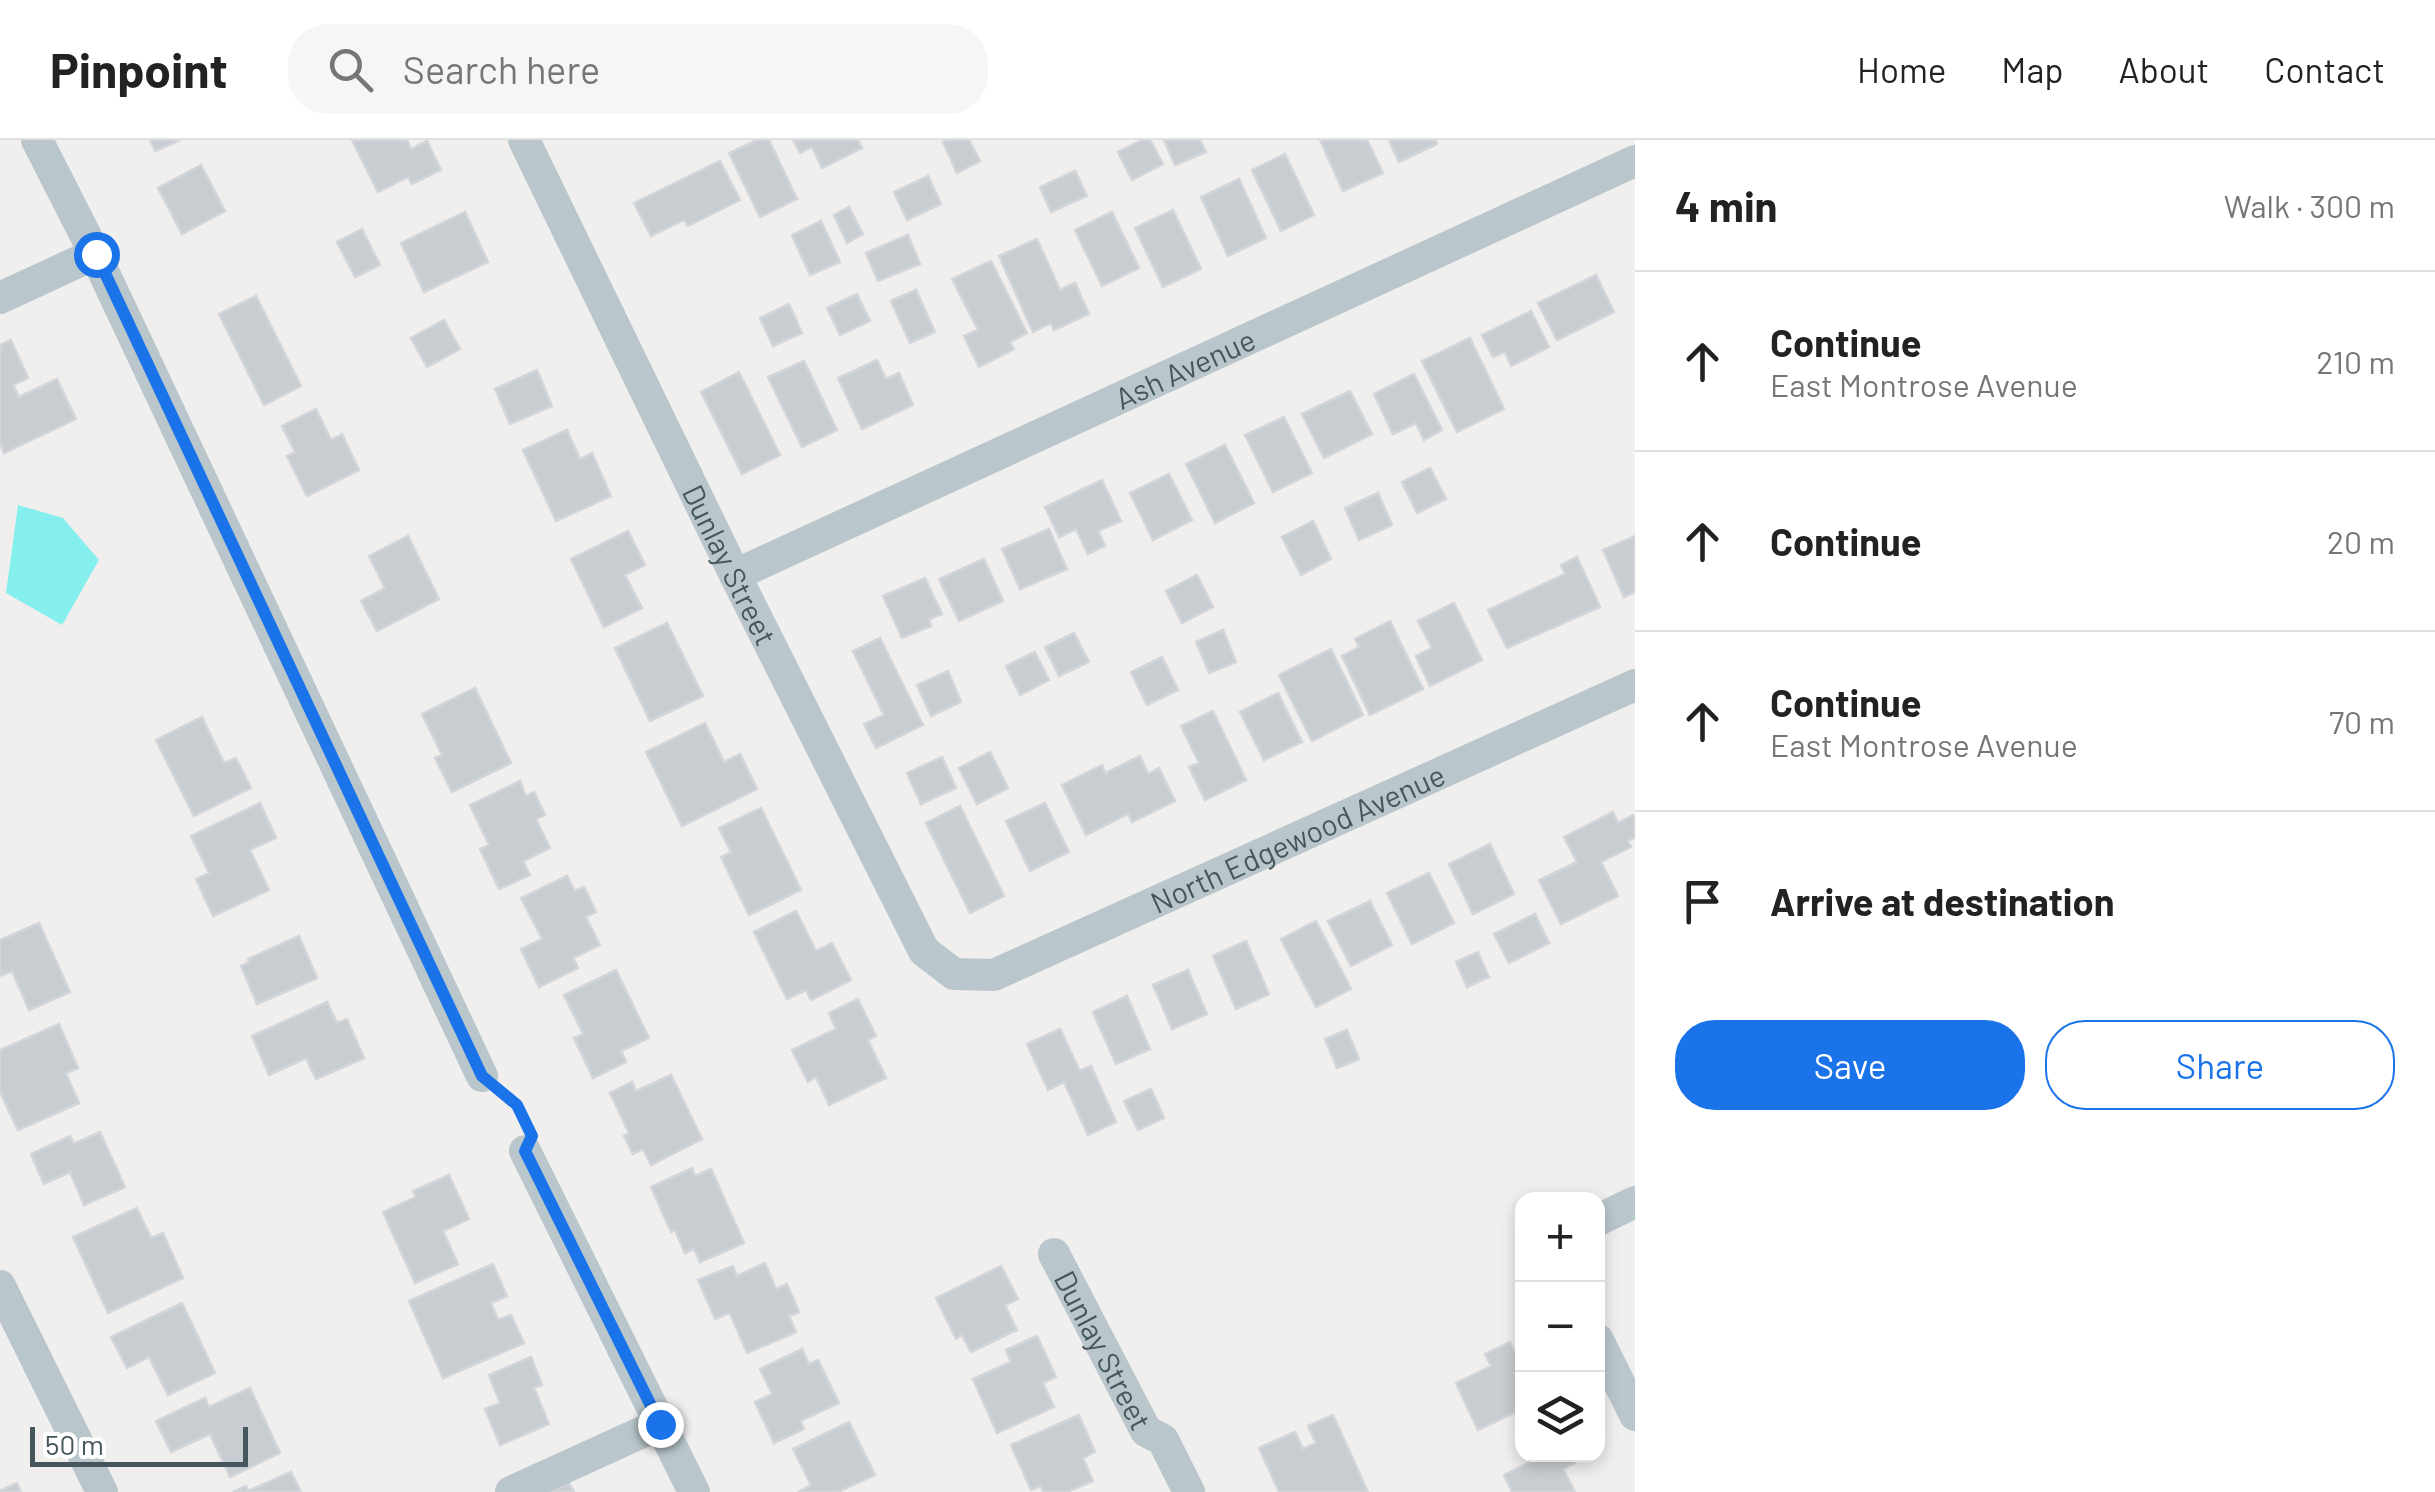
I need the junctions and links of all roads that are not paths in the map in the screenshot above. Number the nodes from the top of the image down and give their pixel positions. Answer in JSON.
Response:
{"nodes":[{"id":1,"x":37,"y":140,"type":"edge"},
{"id":2,"x":529,"y":142,"type":"edge"},
{"id":3,"x":1635,"y":160,"type":"edge"},
{"id":4,"x":96,"y":254,"type":"junction"},
{"id":5,"x":0,"y":298,"type":"edge"},
{"id":6,"x":735,"y":575,"type":"junction"},
{"id":7,"x":1635,"y":685,"type":"edge"},
{"id":8,"x":954,"y":974,"type":"joint"},
{"id":9,"x":482,"y":1076,"type":"road end"},
{"id":10,"x":525,"y":1151,"type":"road end"},
{"id":11,"x":1635,"y":1202,"type":"edge"},
{"id":12,"x":1605,"y":1217,"type":"edge"},
{"id":13,"x":1054,"y":1254,"type":"dead end"},
{"id":14,"x":0,"y":1286,"type":"edge"},
{"id":15,"x":1605,"y":1354,"type":"edge"},
{"id":16,"x":1635,"y":1414,"type":"edge"},
{"id":17,"x":660,"y":1424,"type":"junction"},
{"id":18,"x":102,"y":1492,"type":"edge"},
{"id":19,"x":511,"y":1492,"type":"edge"},
{"id":20,"x":694,"y":1492,"type":"edge"},
{"id":21,"x":1189,"y":1492,"type":"edge"}],
"edges":[{"from":1,"to":4,"type":"street"},
{"from":2,"to":6,"type":"street","name":"Dunlay Street"},
{"from":3,"to":6,"type":"street","name":"Ash Avenue"},
{"from":4,"to":5,"type":"street"},
{"from":4,"to":9,"type":"street"},
{"from":6,"to":8,"type":"street","name":"Dunlay Street"},
{"from":7,"to":8,"type":"street","name":"North Edgewood Avenue"},
{"from":10,"to":17,"type":"street"},
{"from":11,"to":12,"type":"street"},
{"from":13,"to":21,"type":"street","name":"Dunlay Street"},
{"from":14,"to":18,"type":"street"},
{"from":15,"to":16,"type":"street"},
{"from":17,"to":19,"type":"street"},
{"from":17,"to":20,"type":"street"}]}
